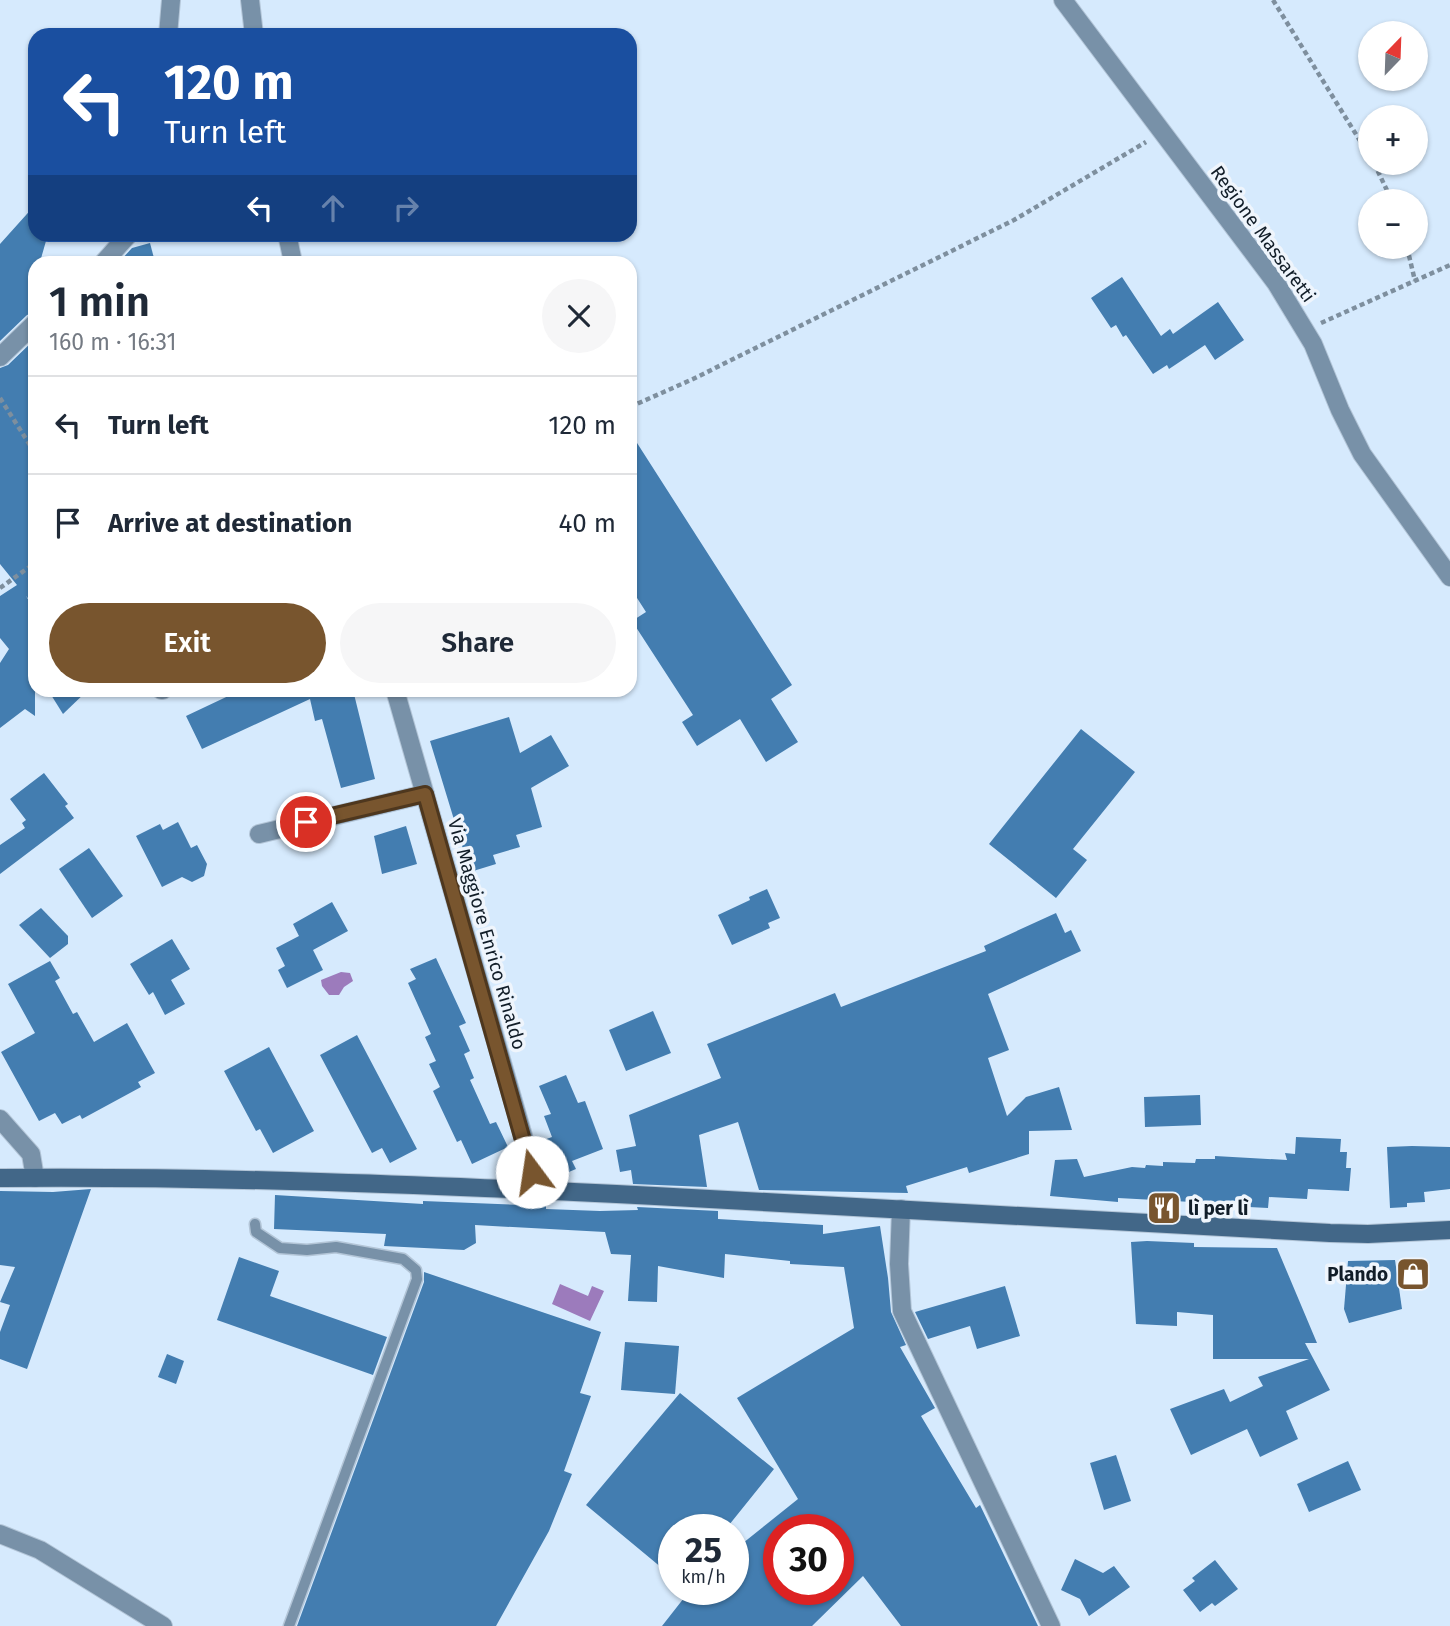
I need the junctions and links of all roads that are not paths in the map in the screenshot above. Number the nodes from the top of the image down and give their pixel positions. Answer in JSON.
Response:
{"nodes":[{"id":1,"x":171,"y":0,"type":"edge"},
{"id":2,"x":250,"y":0,"type":"edge"},
{"id":3,"x":1063,"y":0,"type":"edge"},
{"id":4,"x":169,"y":28,"type":"edge"},
{"id":5,"x":253,"y":28,"type":"edge"},
{"id":6,"x":122,"y":242,"type":"edge"},
{"id":7,"x":109,"y":256,"type":"edge"},
{"id":8,"x":28,"y":330,"type":"edge"},
{"id":9,"x":0,"y":357,"type":"edge"},
{"id":10,"x":1450,"y":578,"type":"edge"},
{"id":11,"x":397,"y":697,"type":"edge"},
{"id":12,"x":425,"y":794,"type":"junction"},
{"id":13,"x":259,"y":834,"type":"dead end"},
{"id":14,"x":0,"y":1119,"type":"edge"},
{"id":15,"x":0,"y":1178,"type":"edge"},
{"id":16,"x":35,"y":1178,"type":"junction"},
{"id":17,"x":536,"y":1190,"type":"junction"},
{"id":18,"x":901,"y":1209,"type":"junction"},
{"id":19,"x":255,"y":1224,"type":"dead end"},
{"id":20,"x":1450,"y":1230,"type":"edge"},
{"id":21,"x":0,"y":1534,"type":"edge"},
{"id":22,"x":163,"y":1626,"type":"edge"},
{"id":23,"x":289,"y":1626,"type":"edge"},
{"id":24,"x":1051,"y":1626,"type":"edge"}],
"edges":[{"from":1,"to":4,"type":"street"},
{"from":2,"to":5,"type":"street"},
{"from":3,"to":10,"type":"street","name":"Regione Massaretti"},
{"from":6,"to":7,"type":"street"},
{"from":8,"to":9,"type":"street"},
{"from":11,"to":12,"type":"street","name":"Via Maggiore Enrico Rinaldo"},
{"from":12,"to":13,"type":"street"},
{"from":12,"to":17,"type":"street","name":"Via Maggiore Enrico Rinaldo"},
{"from":14,"to":16,"type":"street"},
{"from":15,"to":16,"type":"main road"},
{"from":16,"to":17,"type":"main road"},
{"from":17,"to":18,"type":"main road"},
{"from":18,"to":20,"type":"main road"},
{"from":18,"to":24,"type":"street"},
{"from":19,"to":23,"type":"lane"},
{"from":21,"to":22,"type":"street"}]}
